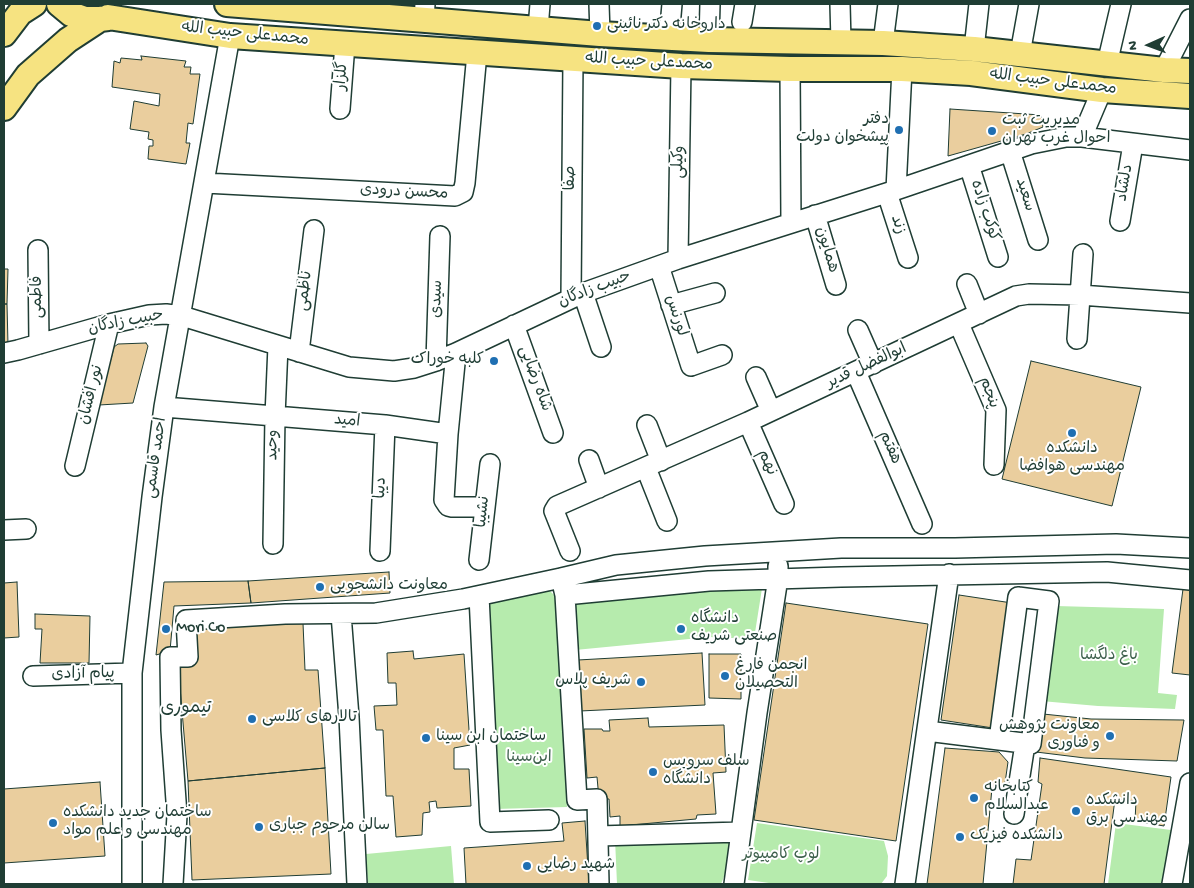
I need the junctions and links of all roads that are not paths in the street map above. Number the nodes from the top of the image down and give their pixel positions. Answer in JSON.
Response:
{"nodes":[{"id":1,"x":34,"y":4,"type":"edge"},
{"id":2,"x":59,"y":4,"type":"edge"},
{"id":3,"x":128,"y":4,"type":"edge"},
{"id":4,"x":227,"y":4,"type":"edge"},
{"id":5,"x":540,"y":4,"type":"edge"},
{"id":6,"x":599,"y":4,"type":"edge"},
{"id":7,"x":672,"y":4,"type":"edge"},
{"id":8,"x":710,"y":4,"type":"edge"},
{"id":9,"x":840,"y":4,"type":"edge"},
{"id":10,"x":888,"y":4,"type":"edge"},
{"id":11,"x":979,"y":4,"type":"edge"},
{"id":12,"x":1029,"y":4,"type":"edge"},
{"id":13,"x":1121,"y":4,"type":"edge"},
{"id":14,"x":391,"y":10,"type":"edge"},
{"id":15,"x":318,"y":12,"type":"junction"},
{"id":16,"x":424,"y":12,"type":"edge"},
{"id":17,"x":104,"y":18,"type":"junction"},
{"id":18,"x":1190,"y":19,"type":"edge"},
{"id":19,"x":538,"y":29,"type":"junction"},
{"id":20,"x":4,"y":34,"type":"edge"},
{"id":21,"x":600,"y":34,"type":"junction"},
{"id":22,"x":230,"y":36,"type":"junction"},
{"id":23,"x":669,"y":38,"type":"junction"},
{"id":24,"x":709,"y":40,"type":"junction"},
{"id":25,"x":316,"y":42,"type":"junction"},
{"id":26,"x":841,"y":42,"type":"junction"},
{"id":27,"x":883,"y":42,"type":"junction"},
{"id":28,"x":345,"y":44,"type":"junction"},
{"id":29,"x":974,"y":49,"type":"junction"},
{"id":30,"x":477,"y":53,"type":"junction"},
{"id":31,"x":1020,"y":54,"type":"junction"},
{"id":32,"x":573,"y":59,"type":"junction"},
{"id":33,"x":1107,"y":64,"type":"junction"},
{"id":34,"x":681,"y":66,"type":"junction"},
{"id":35,"x":790,"y":69,"type":"junction"},
{"id":36,"x":902,"y":69,"type":"junction"},
{"id":37,"x":1164,"y":70,"type":"junction"},
{"id":38,"x":1190,"y":71,"type":"edge"},
{"id":39,"x":1102,"y":90,"type":"junction"},
{"id":40,"x":1160,"y":94,"type":"junction"},
{"id":41,"x":1190,"y":96,"type":"edge"},
{"id":42,"x":4,"y":108,"type":"edge"},
{"id":43,"x":340,"y":108,"type":"dead end"},
{"id":44,"x":1082,"y":137,"type":"junction"},
{"id":45,"x":1132,"y":144,"type":"junction"},
{"id":46,"x":1190,"y":150,"type":"edge"},
{"id":47,"x":1010,"y":151,"type":"junction"},
{"id":48,"x":969,"y":165,"type":"junction"},
{"id":49,"x":205,"y":182,"type":"junction"},
{"id":50,"x":891,"y":192,"type":"junction"},
{"id":51,"x":815,"y":215,"type":"junction"},
{"id":52,"x":1120,"y":221,"type":"dead end"},
{"id":53,"x":791,"y":223,"type":"junction"},
{"id":54,"x":314,"y":230,"type":"dead end"},
{"id":55,"x":440,"y":236,"type":"dead end"},
{"id":56,"x":1038,"y":240,"type":"dead end"},
{"id":57,"x":38,"y":250,"type":"dead end"},
{"id":58,"x":1083,"y":254,"type":"dead end"},
{"id":59,"x":998,"y":257,"type":"dead end"},
{"id":60,"x":908,"y":258,"type":"dead end"},
{"id":61,"x":678,"y":259,"type":"junction"},
{"id":62,"x":659,"y":266,"type":"junction"},
{"id":63,"x":967,"y":284,"type":"dead end"},
{"id":64,"x":836,"y":285,"type":"dead end"},
{"id":65,"x":714,"y":293,"type":"dead end"},
{"id":66,"x":577,"y":295,"type":"junction"},
{"id":67,"x":1080,"y":295,"type":"junction"},
{"id":68,"x":1190,"y":303,"type":"edge"},
{"id":69,"x":671,"y":305,"type":"junction"},
{"id":70,"x":979,"y":314,"type":"junction"},
{"id":71,"x":182,"y":316,"type":"junction"},
{"id":72,"x":109,"y":324,"type":"junction"},
{"id":73,"x":959,"y":324,"type":"junction"},
{"id":74,"x":514,"y":325,"type":"junction"},
{"id":75,"x":858,"y":330,"type":"dead end"},
{"id":76,"x":1077,"y":339,"type":"dead end"},
{"id":77,"x":39,"y":344,"type":"junction"},
{"id":78,"x":278,"y":346,"type":"junction"},
{"id":79,"x":601,"y":347,"type":"dead end"},
{"id":80,"x":299,"y":352,"type":"junction"},
{"id":81,"x":4,"y":353,"type":"edge"},
{"id":82,"x":456,"y":353,"type":"junction"},
{"id":83,"x":722,"y":355,"type":"dead end"},
{"id":84,"x":436,"y":362,"type":"junction"},
{"id":85,"x":873,"y":364,"type":"junction"},
{"id":86,"x":856,"y":372,"type":"junction"},
{"id":87,"x":756,"y":377,"type":"dead end"},
{"id":88,"x":164,"y":407,"type":"junction"},
{"id":89,"x":771,"y":411,"type":"junction"},
{"id":90,"x":275,"y":416,"type":"junction"},
{"id":91,"x":748,"y":422,"type":"junction"},
{"id":92,"x":647,"y":425,"type":"dead end"},
{"id":93,"x":385,"y":426,"type":"junction"},
{"id":94,"x":553,"y":433,"type":"dead end"},
{"id":95,"x":448,"y":434,"type":"junction"},
{"id":96,"x":589,"y":460,"type":"dead end"},
{"id":97,"x":490,"y":464,"type":"dead end"},
{"id":98,"x":653,"y":464,"type":"junction"},
{"id":99,"x":75,"y":466,"type":"dead end"},
{"id":100,"x":994,"y":466,"type":"dead end"},
{"id":101,"x":599,"y":488,"type":"junction"},
{"id":102,"x":784,"y":504,"type":"dead end"},
{"id":103,"x":484,"y":508,"type":"junction"},
{"id":104,"x":667,"y":521,"type":"dead end"},
{"id":105,"x":922,"y":524,"type":"dead end"},
{"id":106,"x":26,"y":529,"type":"dead end"},
{"id":107,"x":4,"y":530,"type":"edge"},
{"id":108,"x":273,"y":544,"type":"dead end"},
{"id":109,"x":1190,"y":548,"type":"edge"},
{"id":110,"x":380,"y":551,"type":"dead end"},
{"id":111,"x":570,"y":551,"type":"dead end"},
{"id":112,"x":778,"y":552,"type":"junction"},
{"id":113,"x":479,"y":560,"type":"dead end"},
{"id":114,"x":949,"y":574,"type":"junction"},
{"id":115,"x":778,"y":578,"type":"junction"},
{"id":116,"x":1190,"y":580,"type":"edge"},
{"id":117,"x":563,"y":587,"type":"junction"},
{"id":118,"x":479,"y":596,"type":"junction"},
{"id":119,"x":341,"y":614,"type":"junction"},
{"id":120,"x":132,"y":673,"type":"junction"},
{"id":121,"x":33,"y":676,"type":"dead end"},
{"id":122,"x":927,"y":731,"type":"junction"},
{"id":123,"x":1000,"y":740,"type":"junction"},
{"id":124,"x":1025,"y":744,"type":"junction"},
{"id":125,"x":1190,"y":783,"type":"edge"},
{"id":126,"x":1014,"y":814,"type":"dead end"},
{"id":127,"x":549,"y":820,"type":"dead end"},
{"id":128,"x":741,"y":832,"type":"junction"},
{"id":129,"x":598,"y":836,"type":"junction"},
{"id":130,"x":1179,"y":878,"type":"edge"},
{"id":131,"x":132,"y":884,"type":"edge"},
{"id":132,"x":173,"y":884,"type":"edge"},
{"id":133,"x":357,"y":884,"type":"edge"},
{"id":134,"x":599,"y":884,"type":"edge"},
{"id":135,"x":734,"y":884,"type":"edge"},
{"id":136,"x":905,"y":884,"type":"edge"}],
"edges":[{"from":1,"to":20,"type":"main road"},
{"from":2,"to":17,"type":"main road","name":"محمدعلی حبیب الله"},
{"from":3,"to":17,"type":"main road"},
{"from":4,"to":15,"type":"main road","name":"محمدعلی حبیب الله"},
{"from":5,"to":19,"type":"street"},
{"from":6,"to":21,"type":"street"},
{"from":7,"to":23,"type":"street"},
{"from":8,"to":24,"type":"street"},
{"from":9,"to":26,"type":"street"},
{"from":10,"to":27,"type":"street"},
{"from":11,"to":29,"type":"street"},
{"from":12,"to":31,"type":"street"},
{"from":13,"to":33,"type":"street"},
{"from":14,"to":15,"type":"main road","name":"محمدعلی حبیب الله"},
{"from":14,"to":16,"type":"main road","name":"محمدعلی حبیب الله"},
{"from":15,"to":25,"type":"main road"},
{"from":16,"to":19,"type":"main road","name":"محمدعلی حبیب الله"},
{"from":17,"to":22,"type":"main road","name":"محمدعلی حبیب الله"},
{"from":17,"to":42,"type":"main road"},
{"from":18,"to":37,"type":"street"},
{"from":19,"to":21,"type":"main road","name":"محمدعلی حبیب الله"},
{"from":21,"to":23,"type":"main road","name":"محمدعلی حبیب الله"},
{"from":22,"to":25,"type":"main road","name":"محمدعلی حبیب الله"},
{"from":22,"to":49,"type":"street","name":"احمد قاسمی"},
{"from":23,"to":24,"type":"main road","name":"محمدعلی حبیب الله"},
{"from":24,"to":26,"type":"main road","name":"محمدعلی حبیب الله"},
{"from":25,"to":28,"type":"main road","name":"محمدعلی حبیب الله"},
{"from":26,"to":27,"type":"main road","name":"محمدعلی حبیب الله"},
{"from":27,"to":29,"type":"main road","name":"محمدعلی حبیب الله"},
{"from":28,"to":30,"type":"main road","name":"محمدعلی حبیب الله"},
{"from":28,"to":43,"type":"street","name":"گلزار"},
{"from":29,"to":31,"type":"main road","name":"محمدعلی حبیب الله"},
{"from":30,"to":32,"type":"main road","name":"محمدعلی حبیب الله"},
{"from":30,"to":49,"type":"street","name":"محسن درودی"},
{"from":31,"to":33,"type":"main road","name":"محمدعلی حبیب الله"},
{"from":32,"to":34,"type":"main road","name":"محمدعلی حبیب الله"},
{"from":32,"to":66,"type":"street","name":"صفا"},
{"from":33,"to":37,"type":"main road","name":"محمدعلی حبیب الله"},
{"from":34,"to":35,"type":"main road","name":"محمدعلی حبیب الله"},
{"from":34,"to":61,"type":"street","name":"وکیلی"},
{"from":35,"to":36,"type":"main road","name":"محمدعلی حبیب الله"},
{"from":35,"to":53,"type":"street"},
{"from":36,"to":39,"type":"main road","name":"محمدعلی حبیب الله"},
{"from":36,"to":50,"type":"street"},
{"from":37,"to":38,"type":"main road","name":"محمدعلی حبیب الله"},
{"from":37,"to":40,"type":"main road"},
{"from":39,"to":40,"type":"main road","name":"محمدعلی حبیب الله"},
{"from":39,"to":44,"type":"street"},
{"from":40,"to":41,"type":"main road","name":"محمدعلی حبیب الله"},
{"from":44,"to":45,"type":"street","name":"حبیب زادگان"},
{"from":44,"to":47,"type":"street","name":"حبیب زادگان"},
{"from":45,"to":46,"type":"street","name":"حبیب زادگان"},
{"from":45,"to":52,"type":"street","name":"دلشاد"},
{"from":47,"to":48,"type":"street","name":"حبیب زادگان"},
{"from":47,"to":56,"type":"street","name":"سعید"},
{"from":48,"to":50,"type":"street","name":"حبیب زادگان"},
{"from":48,"to":59,"type":"street","name":"کوکب زاده"},
{"from":49,"to":71,"type":"street","name":"احمد قاسمی"},
{"from":50,"to":51,"type":"street","name":"حبیب زادگان"},
{"from":50,"to":60,"type":"street","name":"زند"},
{"from":51,"to":53,"type":"street","name":"حبیب زادگان"},
{"from":51,"to":64,"type":"street","name":"همایون"},
{"from":53,"to":61,"type":"street","name":"حبیب زادگان"},
{"from":54,"to":80,"type":"street","name":"ناظمی"},
{"from":55,"to":84,"type":"street","name":"سیدی"},
{"from":57,"to":77,"type":"street","name":"فاطمی"},
{"from":58,"to":67,"type":"street"},
{"from":61,"to":62,"type":"street","name":"حبیب زادگان"},
{"from":62,"to":66,"type":"street","name":"حبیب زادگان"},
{"from":62,"to":69,"type":"street","name":"لورنس"},
{"from":63,"to":70,"type":"street"},
{"from":65,"to":69,"type":"street"},
{"from":66,"to":74,"type":"street","name":"حبیب زادگان"},
{"from":66,"to":79,"type":"street","name":"صفا"},
{"from":67,"to":68,"type":"street","name":"ابوالفضل قدیر"},
{"from":67,"to":70,"type":"street","name":"ابوالفضل قدیر"},
{"from":67,"to":76,"type":"street"},
{"from":69,"to":83,"type":"street","name":"لورنس"},
{"from":70,"to":73,"type":"street","name":"ابوالفضل قدیر"},
{"from":71,"to":72,"type":"street","name":"حبیب زادگان"},
{"from":71,"to":78,"type":"street","name":"حبیب زادگان"},
{"from":71,"to":88,"type":"street","name":"احمد قاسمی"},
{"from":72,"to":77,"type":"street","name":"حبیب زادگان"},
{"from":72,"to":99,"type":"street","name":"نور افشان"},
{"from":73,"to":85,"type":"street","name":"ابوالفضل قدیر"},
{"from":73,"to":100,"type":"street","name":"پنجم"},
{"from":74,"to":82,"type":"street","name":"حبیب زادگان"},
{"from":74,"to":94,"type":"street","name":"شاه رضایی"},
{"from":75,"to":85,"type":"street"},
{"from":77,"to":81,"type":"street","name":"حبیب زادگان"},
{"from":78,"to":80,"type":"street","name":"حبیب زادگان"},
{"from":78,"to":90,"type":"street","name":"وحید"},
{"from":80,"to":84,"type":"street","name":"حبیب زادگان"},
{"from":82,"to":84,"type":"street","name":"حبیب زادگان"},
{"from":82,"to":95,"type":"street"},
{"from":85,"to":86,"type":"street","name":"ابوالفضل قدیر"},
{"from":86,"to":89,"type":"street","name":"ابوالفضل قدیر"},
{"from":86,"to":105,"type":"street","name":"هفتم"},
{"from":87,"to":89,"type":"street"},
{"from":88,"to":90,"type":"street","name":"امید"},
{"from":88,"to":120,"type":"street","name":"احمد قاسمی"},
{"from":89,"to":91,"type":"street","name":"ابوالفضل قدیر"},
{"from":90,"to":93,"type":"street","name":"امید"},
{"from":90,"to":108,"type":"street","name":"وحید"},
{"from":91,"to":98,"type":"street","name":"ابوالفضل قدیر"},
{"from":91,"to":102,"type":"street","name":"نهم"},
{"from":92,"to":98,"type":"street"},
{"from":93,"to":95,"type":"street","name":"امید"},
{"from":93,"to":110,"type":"street","name":"دیبا"},
{"from":95,"to":103,"type":"street","name":"نشیبا"},
{"from":96,"to":101,"type":"street"},
{"from":97,"to":103,"type":"street","name":"نشیبا"},
{"from":98,"to":101,"type":"street","name":"ابوالفضل قدیر"},
{"from":98,"to":104,"type":"street"},
{"from":101,"to":111,"type":"street","name":"ابوالفضل قدیر"},
{"from":103,"to":113,"type":"street","name":"نشیبا"},
{"from":106,"to":107,"type":"street"},
{"from":109,"to":112,"type":"street"},
{"from":112,"to":115,"type":"street"},
{"from":112,"to":117,"type":"street"},
{"from":114,"to":115,"type":"street"},
{"from":114,"to":116,"type":"street"},
{"from":114,"to":122,"type":"street"},
{"from":115,"to":117,"type":"street"},
{"from":115,"to":128,"type":"street"},
{"from":117,"to":118,"type":"street"},
{"from":117,"to":129,"type":"street"},
{"from":118,"to":119,"type":"street"},
{"from":118,"to":127,"type":"street"},
{"from":119,"to":132,"type":"street"},
{"from":119,"to":133,"type":"street"},
{"from":120,"to":121,"type":"street","name":"پیام آزادی"},
{"from":120,"to":131,"type":"street","name":"احمد قاسمی"},
{"from":122,"to":123,"type":"street"},
{"from":122,"to":136,"type":"street"},
{"from":123,"to":124,"type":"street"},
{"from":123,"to":124,"type":"street"},
{"from":124,"to":126,"type":"street"},
{"from":125,"to":130,"type":"street"},
{"from":128,"to":129,"type":"street"},
{"from":128,"to":135,"type":"street"},
{"from":129,"to":134,"type":"street"}]}
